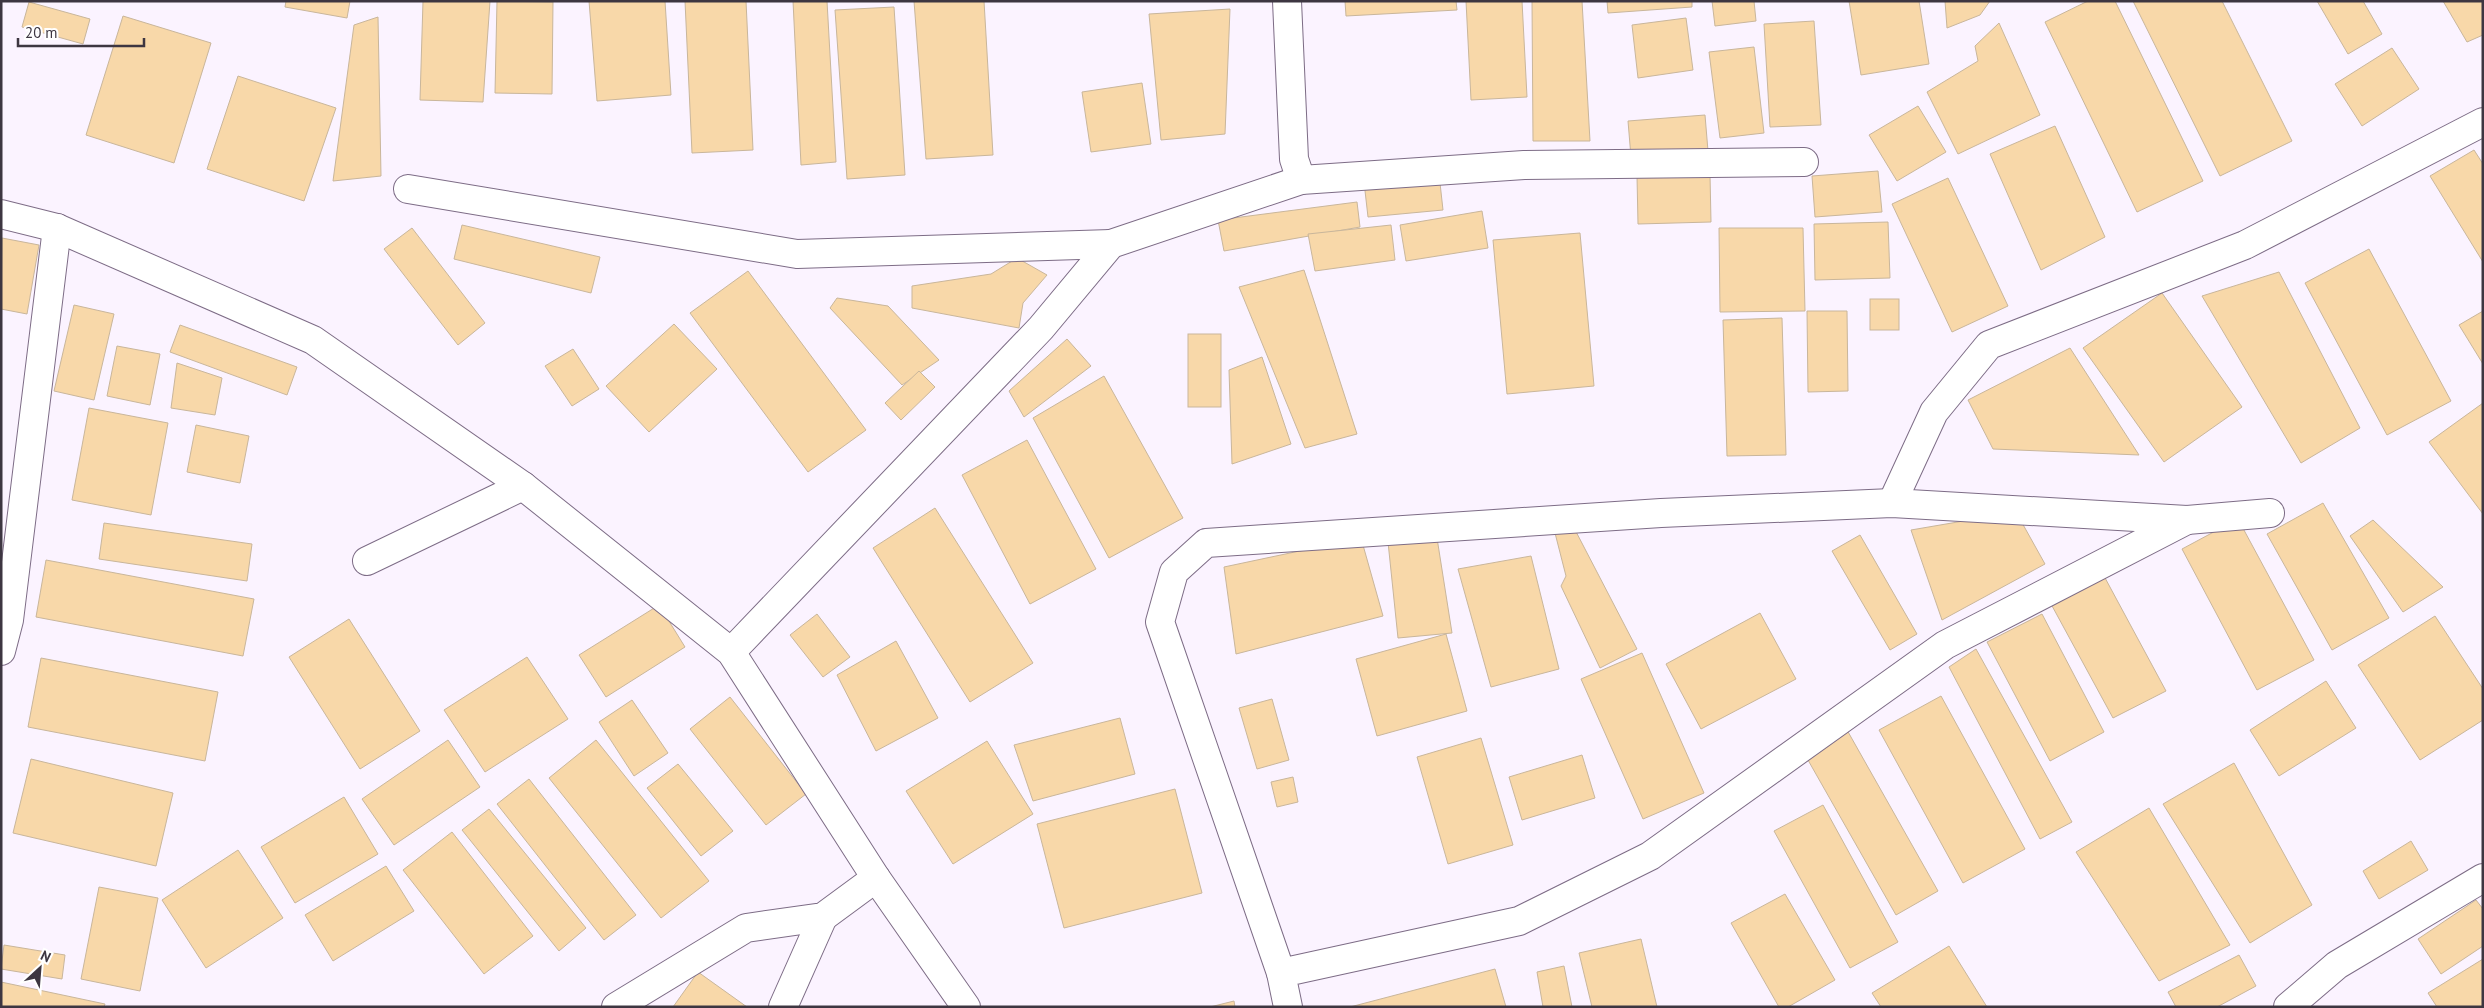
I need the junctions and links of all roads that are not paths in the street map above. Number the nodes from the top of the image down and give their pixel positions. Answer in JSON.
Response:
{"nodes":[{"id":1,"x":1287,"y":1,"type":"edge"},
{"id":2,"x":2483,"y":122,"type":"edge"},
{"id":3,"x":1804,"y":162,"type":"dead end"},
{"id":4,"x":1302,"y":180,"type":"junction"},
{"id":5,"x":408,"y":189,"type":"dead end"},
{"id":6,"x":1,"y":214,"type":"edge"},
{"id":7,"x":57,"y":228,"type":"junction"},
{"id":8,"x":1111,"y":244,"type":"junction"},
{"id":9,"x":523,"y":486,"type":"junction"},
{"id":10,"x":1892,"y":503,"type":"junction"},
{"id":11,"x":2270,"y":513,"type":"dead end"},
{"id":12,"x":2187,"y":520,"type":"junction"},
{"id":13,"x":367,"y":561,"type":"dead end"},
{"id":14,"x":1,"y":651,"type":"edge"},
{"id":15,"x":731,"y":652,"type":"junction"},
{"id":16,"x":876,"y":878,"type":"junction"},
{"id":17,"x":2483,"y":878,"type":"edge"},
{"id":18,"x":823,"y":917,"type":"junction"},
{"id":19,"x":1281,"y":973,"type":"junction"},
{"id":20,"x":616,"y":1007,"type":"edge"},
{"id":21,"x":783,"y":1007,"type":"edge"},
{"id":22,"x":966,"y":1007,"type":"edge"},
{"id":23,"x":1288,"y":1007,"type":"edge"},
{"id":24,"x":2288,"y":1007,"type":"edge"}],
"edges":[{"from":1,"to":4,"type":"street"},
{"from":2,"to":10,"type":"street"},
{"from":3,"to":4,"type":"street"},
{"from":4,"to":8,"type":"street"},
{"from":5,"to":8,"type":"street"},
{"from":6,"to":7,"type":"street"},
{"from":7,"to":9,"type":"street"},
{"from":7,"to":14,"type":"street"},
{"from":8,"to":15,"type":"street"},
{"from":9,"to":13,"type":"street"},
{"from":9,"to":15,"type":"street"},
{"from":10,"to":12,"type":"street"},
{"from":10,"to":19,"type":"street"},
{"from":11,"to":12,"type":"street"},
{"from":12,"to":19,"type":"street"},
{"from":15,"to":16,"type":"street"},
{"from":16,"to":18,"type":"street"},
{"from":16,"to":22,"type":"street"},
{"from":17,"to":24,"type":"street"},
{"from":18,"to":20,"type":"street"},
{"from":18,"to":21,"type":"street"},
{"from":19,"to":23,"type":"street"}]}
